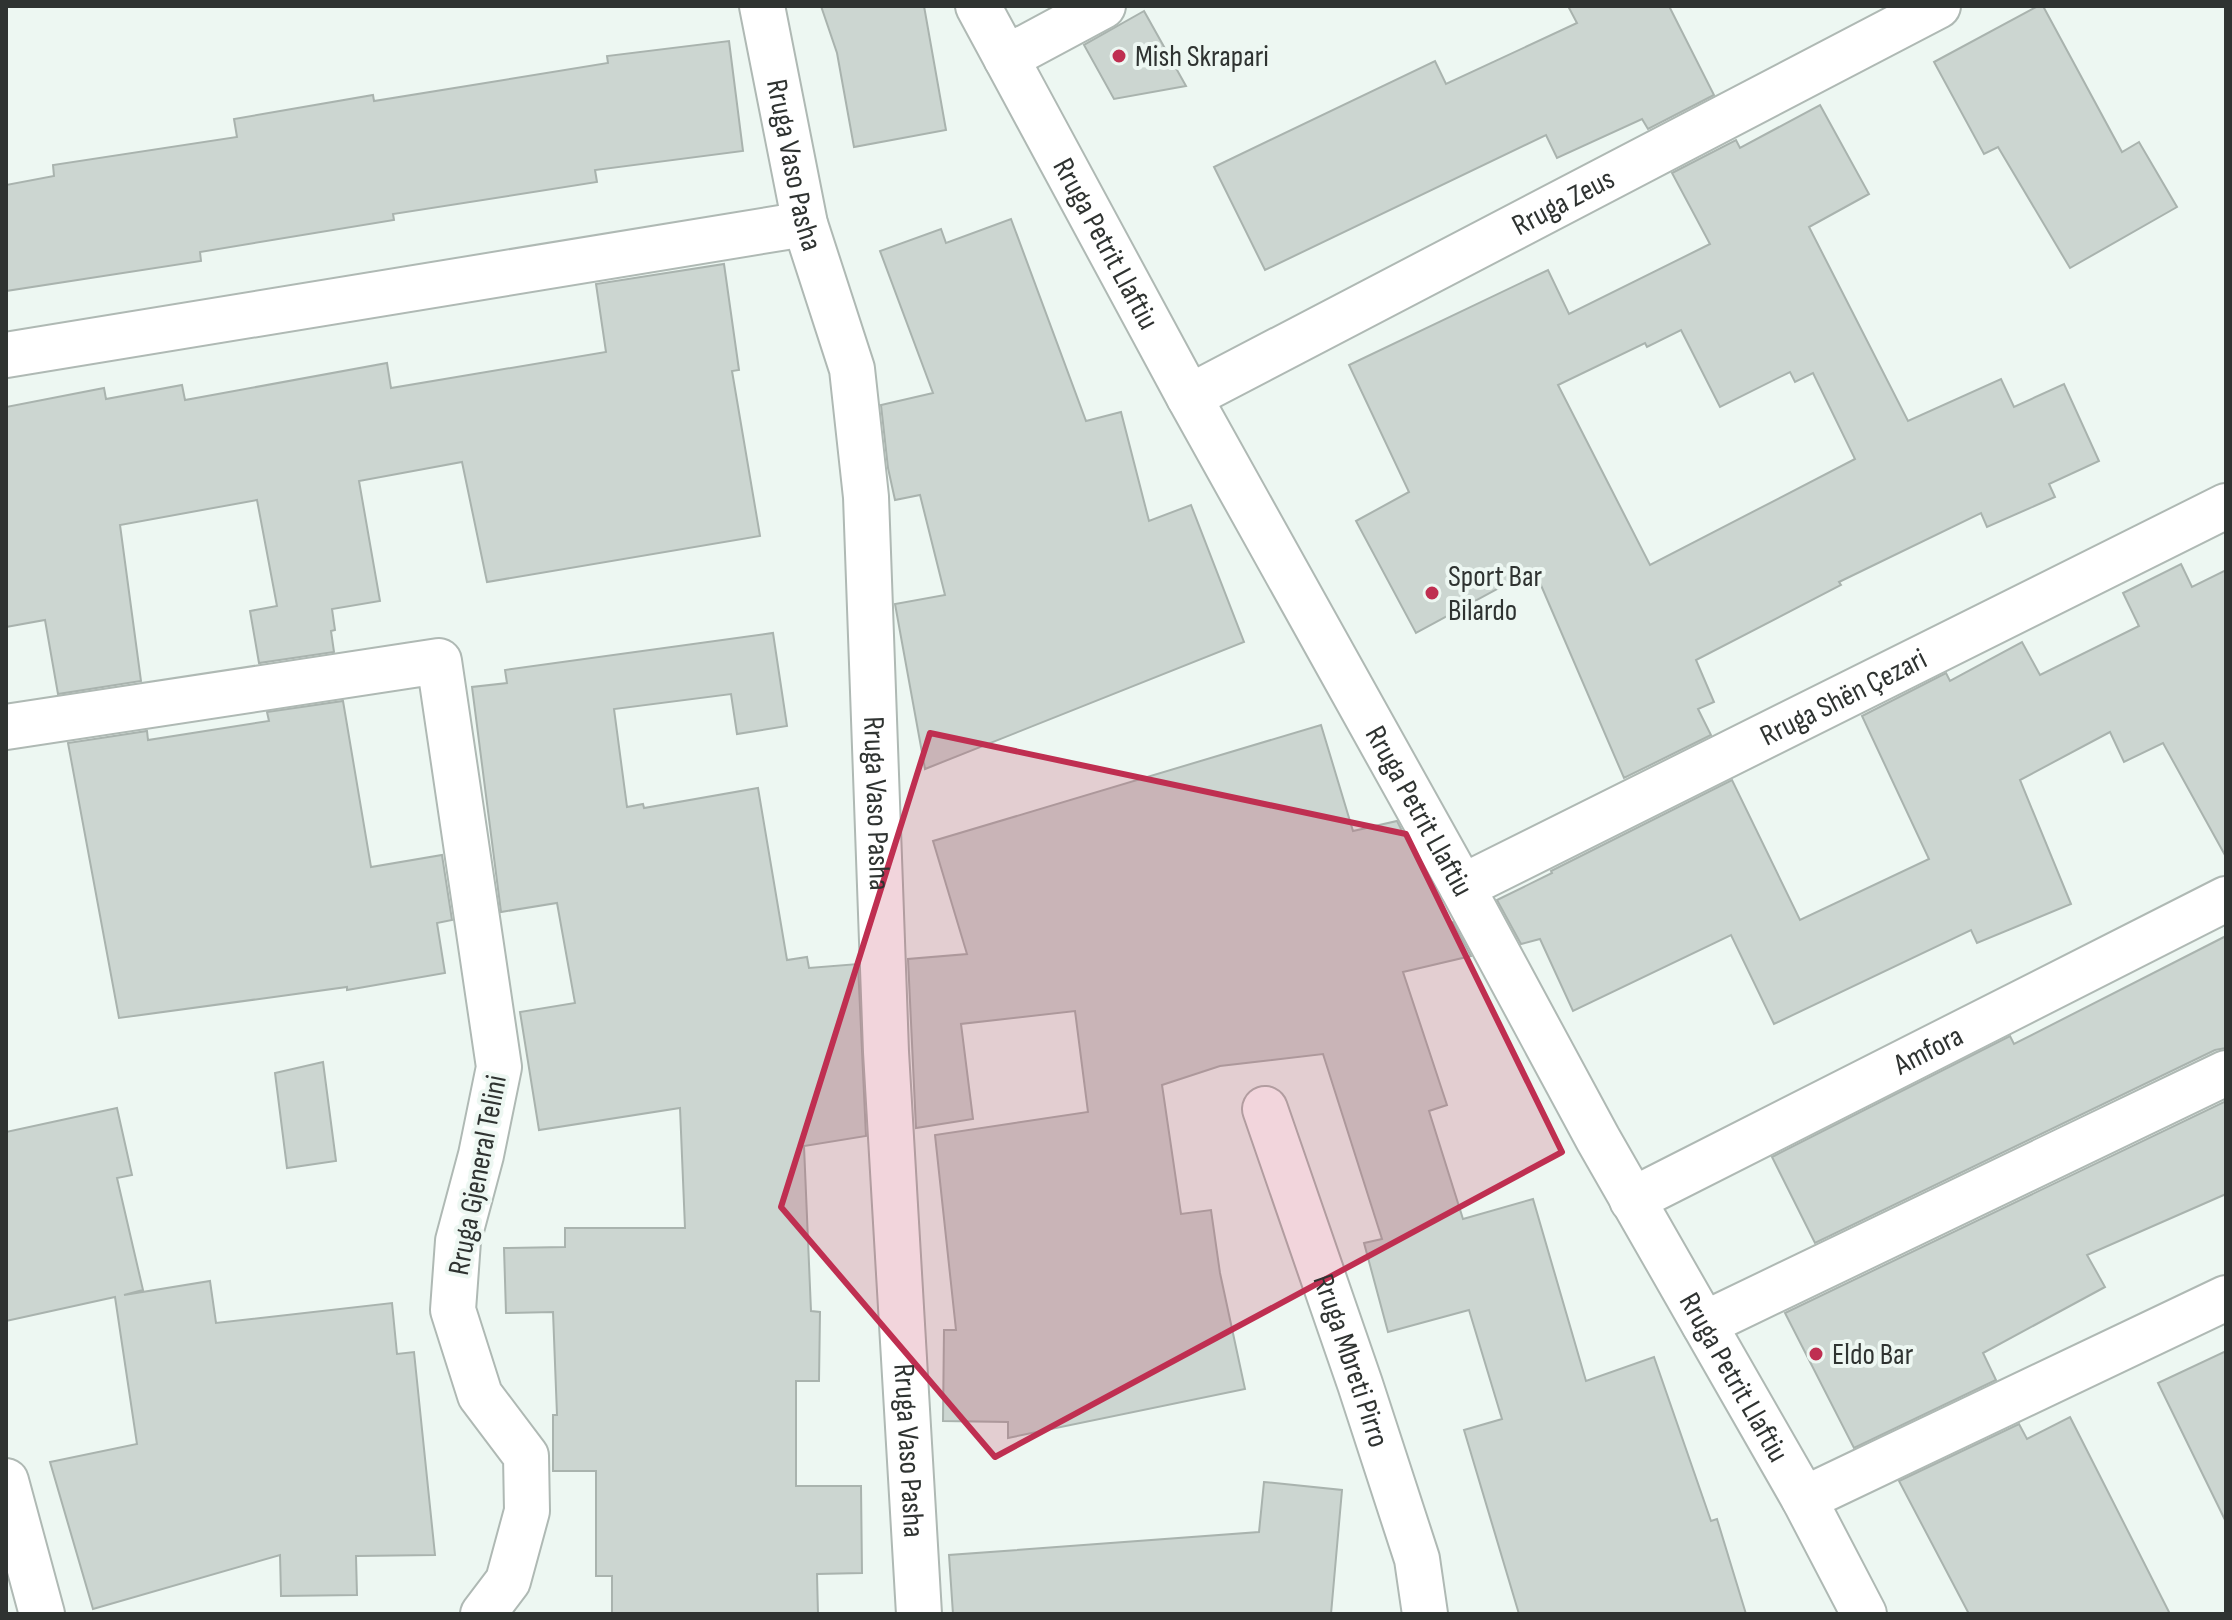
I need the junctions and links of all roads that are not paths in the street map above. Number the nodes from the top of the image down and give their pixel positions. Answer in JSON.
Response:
{"nodes":[{"id":1,"x":762,"y":6,"type":"edge"},
{"id":2,"x":978,"y":6,"type":"edge"},
{"id":3,"x":1103,"y":6,"type":"edge"},
{"id":4,"x":1938,"y":6,"type":"edge"},
{"id":5,"x":1006,"y":58,"type":"junction"},
{"id":6,"x":805,"y":224,"type":"junction"},
{"id":7,"x":6,"y":355,"type":"edge"},
{"id":8,"x":1189,"y":397,"type":"junction"},
{"id":9,"x":2226,"y":506,"type":"edge"},
{"id":10,"x":6,"y":727,"type":"edge"},
{"id":11,"x":1462,"y":887,"type":"junction"},
{"id":12,"x":2226,"y":899,"type":"edge"},
{"id":13,"x":2226,"y":1073,"type":"edge"},
{"id":14,"x":1265,"y":1109,"type":"dead end"},
{"id":15,"x":1632,"y":1200,"type":"junction"},
{"id":16,"x":2226,"y":1298,"type":"edge"},
{"id":17,"x":1704,"y":1324,"type":"junction"},
{"id":18,"x":6,"y":1481,"type":"edge"},
{"id":19,"x":1804,"y":1499,"type":"junction"},
{"id":20,"x":42,"y":1614,"type":"edge"},
{"id":21,"x":483,"y":1614,"type":"edge"},
{"id":22,"x":919,"y":1614,"type":"edge"},
{"id":23,"x":1425,"y":1614,"type":"edge"},
{"id":24,"x":1864,"y":1614,"type":"edge"}],
"edges":[{"from":1,"to":6,"type":"street","name":"Rruga Vaso Pasha"},
{"from":2,"to":5,"type":"street","name":"Rruga Petrit Llaftiu"},
{"from":3,"to":5,"type":"street"},
{"from":4,"to":8,"type":"street","name":"Rruga Zeus"},
{"from":5,"to":8,"type":"street","name":"Rruga Petrit Llaftiu"},
{"from":6,"to":7,"type":"street"},
{"from":6,"to":22,"type":"street","name":"Rruga Vaso Pasha"},
{"from":8,"to":11,"type":"street","name":"Rruga Petrit Llaftiu"},
{"from":9,"to":11,"type":"street","name":"Rruga Shën Çezari"},
{"from":10,"to":21,"type":"street","name":"Rruga Gjeneral Telini"},
{"from":11,"to":15,"type":"street","name":"Rruga Petrit Llaftiu"},
{"from":12,"to":15,"type":"street","name":"Amfora"},
{"from":13,"to":17,"type":"street"},
{"from":14,"to":23,"type":"street","name":"Rruga Mbreti Pirro"},
{"from":15,"to":17,"type":"street","name":"Rruga Petrit Llaftiu"},
{"from":16,"to":19,"type":"street"},
{"from":17,"to":19,"type":"street","name":"Rruga Petrit Llaftiu"},
{"from":18,"to":20,"type":"street"},
{"from":19,"to":24,"type":"street","name":"Rruga Petrit Llaftiu"}]}
